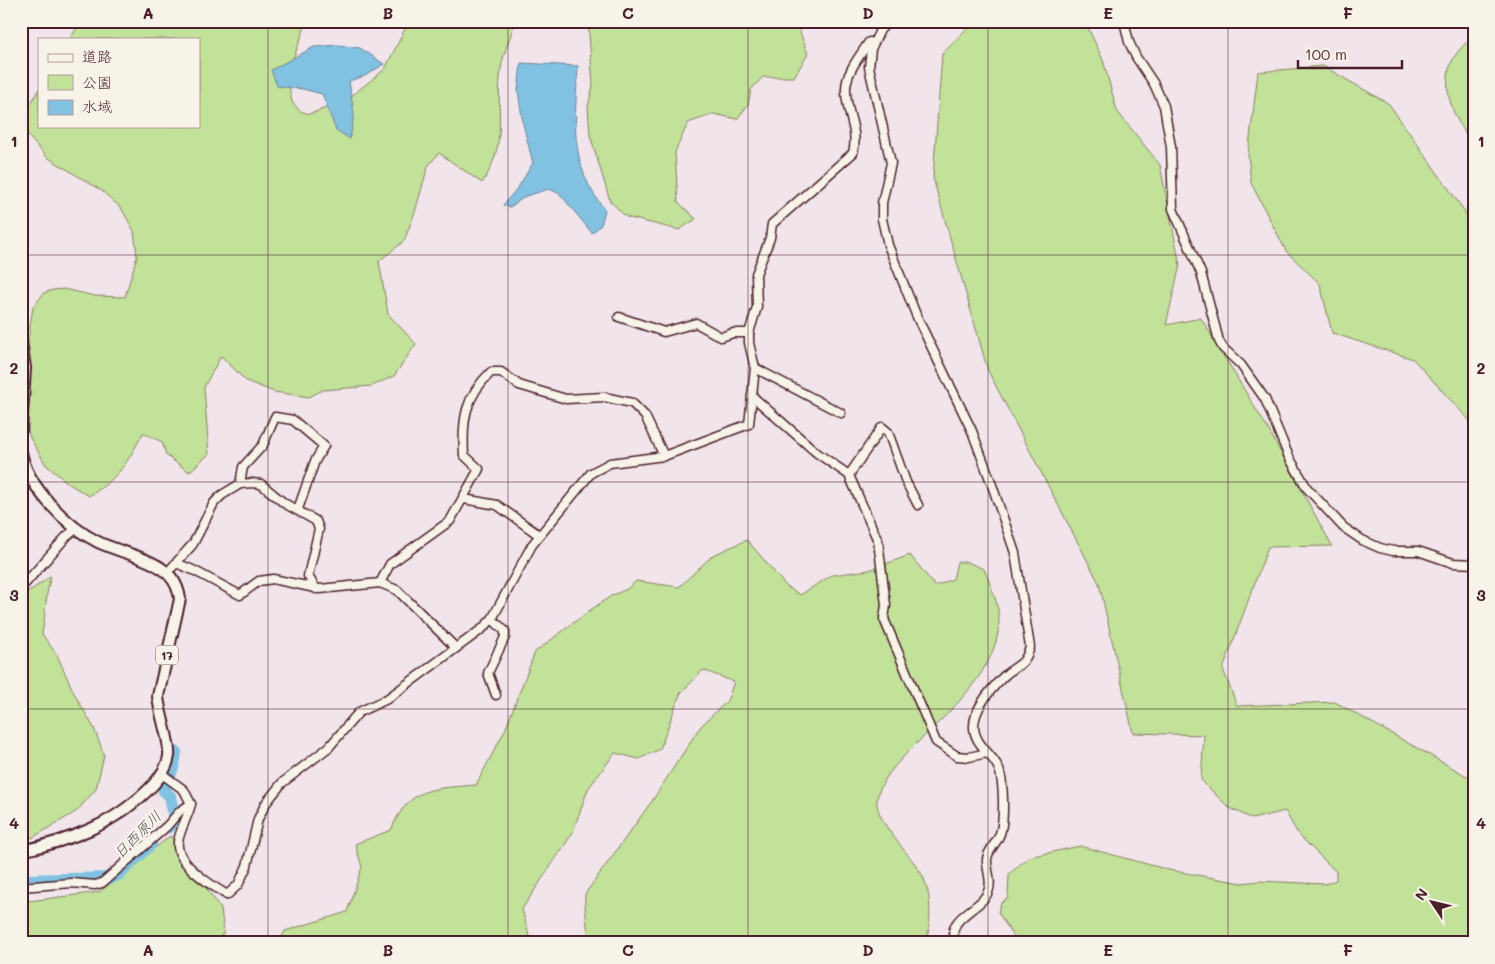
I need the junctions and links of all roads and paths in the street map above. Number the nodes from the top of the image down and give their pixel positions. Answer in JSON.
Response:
{"nodes":[{"id":1,"x":888,"y":21,"type":"edge"},
{"id":2,"x":1124,"y":21,"type":"edge"},
{"id":3,"x":873,"y":44,"type":"junction"},
{"id":4,"x":619,"y":317,"type":"dead end"},
{"id":5,"x":749,"y":333,"type":"junction"},
{"id":6,"x":21,"y":341,"type":"edge"},
{"id":7,"x":755,"y":368,"type":"junction"},
{"id":8,"x":752,"y":396,"type":"junction"},
{"id":9,"x":840,"y":413,"type":"dead end"},
{"id":10,"x":21,"y":430,"type":"edge"},
{"id":11,"x":21,"y":452,"type":"edge"},
{"id":12,"x":664,"y":456,"type":"junction"},
{"id":13,"x":849,"y":475,"type":"junction"},
{"id":14,"x":240,"y":484,"type":"junction"},
{"id":15,"x":464,"y":499,"type":"junction"},
{"id":16,"x":918,"y":505,"type":"dead end"},
{"id":17,"x":298,"y":510,"type":"junction"},
{"id":18,"x":76,"y":529,"type":"junction"},
{"id":19,"x":539,"y":535,"type":"junction"},
{"id":20,"x":176,"y":563,"type":"junction"},
{"id":21,"x":1474,"y":564,"type":"edge"},
{"id":22,"x":168,"y":572,"type":"junction"},
{"id":23,"x":380,"y":583,"type":"junction"},
{"id":24,"x":21,"y":588,"type":"edge"},
{"id":25,"x":316,"y":589,"type":"junction"},
{"id":26,"x":492,"y":619,"type":"junction"},
{"id":27,"x":456,"y":648,"type":"junction"},
{"id":28,"x":496,"y":695,"type":"dead end"},
{"id":29,"x":988,"y":753,"type":"junction"},
{"id":30,"x":162,"y":774,"type":"junction"},
{"id":31,"x":191,"y":804,"type":"junction"},
{"id":32,"x":21,"y":851,"type":"edge"},
{"id":33,"x":21,"y":887,"type":"edge"},
{"id":34,"x":956,"y":943,"type":"edge"}],
"edges":[{"from":1,"to":3,"type":"street"},
{"from":2,"to":21,"type":"street"},
{"from":3,"to":5,"type":"street"},
{"from":3,"to":29,"type":"street"},
{"from":4,"to":5,"type":"street"},
{"from":5,"to":7,"type":"street"},
{"from":6,"to":10,"type":"main road"},
{"from":7,"to":8,"type":"street"},
{"from":7,"to":9,"type":"street"},
{"from":8,"to":12,"type":"street"},
{"from":8,"to":13,"type":"street"},
{"from":11,"to":18,"type":"main road"},
{"from":12,"to":15,"type":"street"},
{"from":12,"to":19,"type":"street"},
{"from":13,"to":16,"type":"street"},
{"from":13,"to":29,"type":"street"},
{"from":14,"to":17,"type":"street"},
{"from":14,"to":17,"type":"street"},
{"from":14,"to":20,"type":"street"},
{"from":15,"to":19,"type":"street"},
{"from":15,"to":23,"type":"street"},
{"from":17,"to":25,"type":"street"},
{"from":18,"to":22,"type":"main road"},
{"from":18,"to":24,"type":"street"},
{"from":19,"to":26,"type":"street"},
{"from":20,"to":22,"type":"street"},
{"from":20,"to":25,"type":"street"},
{"from":22,"to":30,"type":"main road","number":"17"},
{"from":23,"to":25,"type":"street"},
{"from":23,"to":27,"type":"street"},
{"from":26,"to":27,"type":"street"},
{"from":26,"to":28,"type":"street"},
{"from":27,"to":31,"type":"street"},
{"from":29,"to":34,"type":"street"},
{"from":30,"to":31,"type":"street"},
{"from":30,"to":32,"type":"main road","number":"17"},
{"from":31,"to":33,"type":"street"}]}
